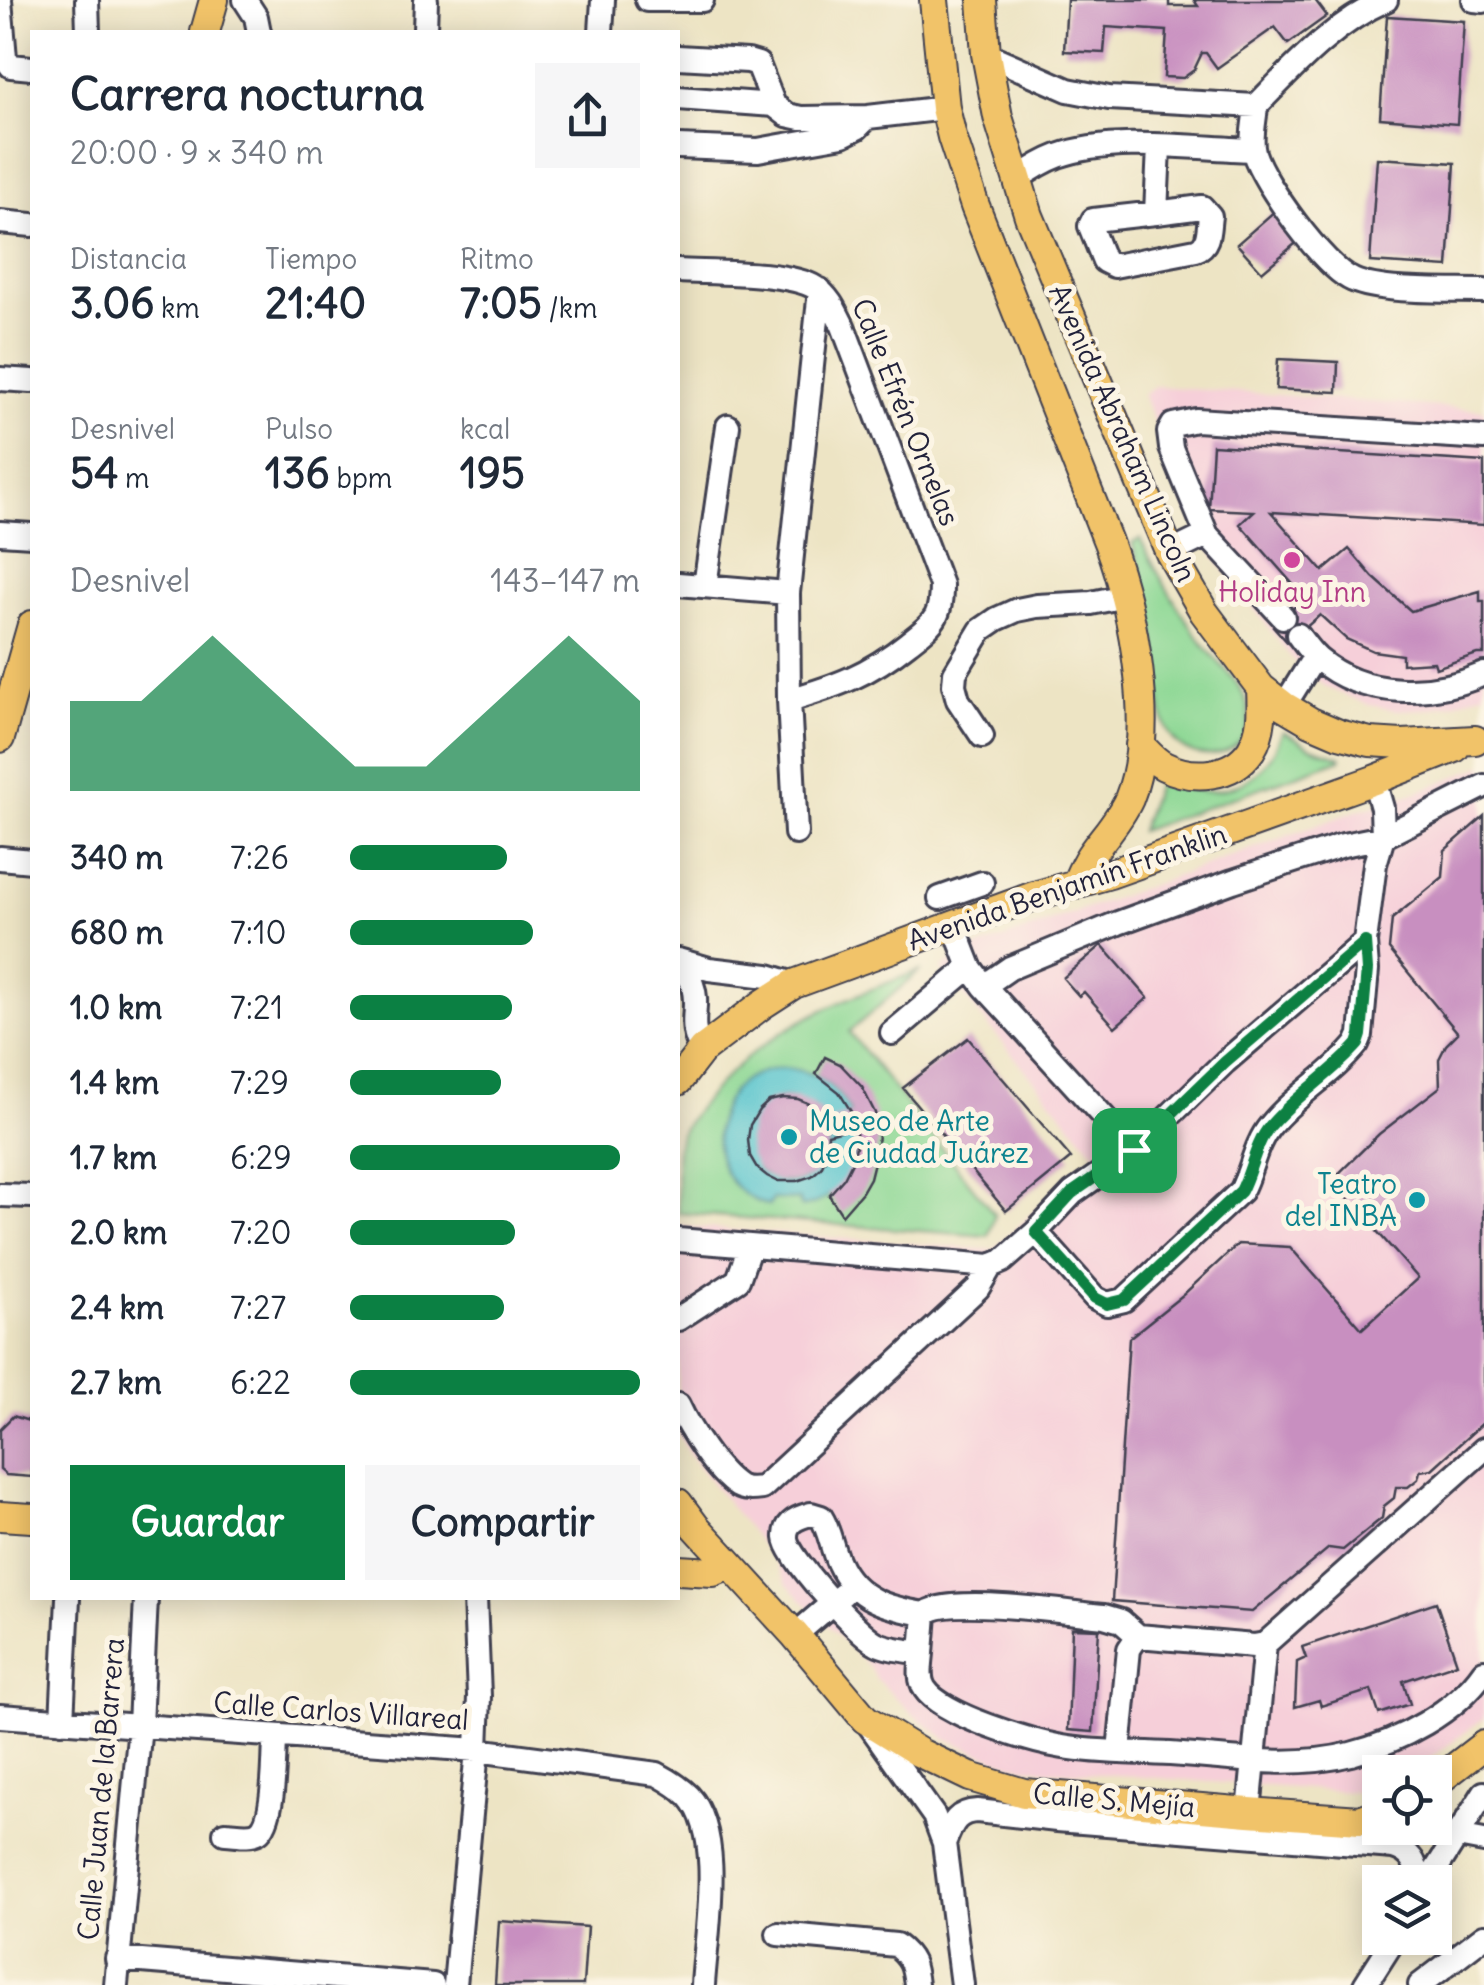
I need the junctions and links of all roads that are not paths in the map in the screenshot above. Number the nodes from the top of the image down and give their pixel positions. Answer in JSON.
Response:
{"nodes":[{"id":1,"x":0,"y":0,"type":"edge"},
{"id":2,"x":87,"y":0,"type":"edge"},
{"id":3,"x":214,"y":0,"type":"edge"},
{"id":4,"x":245,"y":0,"type":"edge"},
{"id":5,"x":426,"y":0,"type":"edge"},
{"id":6,"x":603,"y":0,"type":"edge"},
{"id":7,"x":646,"y":0,"type":"edge"},
{"id":8,"x":702,"y":0,"type":"edge"},
{"id":9,"x":934,"y":0,"type":"edge"},
{"id":10,"x":982,"y":0,"type":"edge"},
{"id":11,"x":1386,"y":0,"type":"edge"},
{"id":12,"x":1474,"y":0,"type":"edge"},
{"id":13,"x":1484,"y":1,"type":"edge"},
{"id":14,"x":425,"y":29,"type":"dead end"},
{"id":15,"x":88,"y":30,"type":"edge"},
{"id":16,"x":206,"y":30,"type":"edge"},
{"id":17,"x":259,"y":30,"type":"edge"},
{"id":18,"x":601,"y":30,"type":"edge"},
{"id":19,"x":986,"y":54,"type":"junction"},
{"id":20,"x":680,"y":57,"type":"edge"},
{"id":21,"x":30,"y":68,"type":"edge"},
{"id":22,"x":680,"y":98,"type":"edge"},
{"id":23,"x":774,"y":104,"type":"junction"},
{"id":24,"x":1256,"y":106,"type":"junction"},
{"id":25,"x":946,"y":108,"type":"junction"},
{"id":26,"x":868,"y":117,"type":"junction"},
{"id":27,"x":680,"y":147,"type":"edge"},
{"id":28,"x":1159,"y":147,"type":"junction"},
{"id":29,"x":1253,"y":150,"type":"junction"},
{"id":30,"x":1017,"y":179,"type":"junction"},
{"id":31,"x":1156,"y":213,"type":"junction"},
{"id":32,"x":0,"y":222,"type":"edge"},
{"id":33,"x":30,"y":225,"type":"edge"},
{"id":34,"x":680,"y":271,"type":"edge"},
{"id":35,"x":820,"y":290,"type":"junction"},
{"id":36,"x":1484,"y":292,"type":"edge"},
{"id":37,"x":0,"y":379,"type":"edge"},
{"id":38,"x":30,"y":381,"type":"edge"},
{"id":39,"x":728,"y":426,"type":"dead end"},
{"id":40,"x":1484,"y":438,"type":"edge"},
{"id":41,"x":0,"y":533,"type":"edge"},
{"id":42,"x":1207,"y":534,"type":"junction"},
{"id":43,"x":30,"y":535,"type":"edge"},
{"id":44,"x":1170,"y":553,"type":"junction"},
{"id":45,"x":680,"y":584,"type":"edge"},
{"id":46,"x":705,"y":586,"type":"junction"},
{"id":47,"x":788,"y":593,"type":"junction"},
{"id":48,"x":1125,"y":596,"type":"junction"},
{"id":49,"x":30,"y":632,"type":"edge"},
{"id":50,"x":1315,"y":656,"type":"junction"},
{"id":51,"x":1484,"y":674,"type":"edge"},
{"id":52,"x":1261,"y":688,"type":"junction"},
{"id":53,"x":789,"y":700,"type":"junction"},
{"id":54,"x":1284,"y":706,"type":"junction"},
{"id":55,"x":982,"y":736,"type":"dead end"},
{"id":56,"x":0,"y":738,"type":"edge"},
{"id":57,"x":1479,"y":739,"type":"edge"},
{"id":58,"x":1140,"y":745,"type":"junction"},
{"id":59,"x":1374,"y":780,"type":"junction"},
{"id":60,"x":1484,"y":786,"type":"edge"},
{"id":61,"x":796,"y":833,"type":"dead end"},
{"id":62,"x":1383,"y":837,"type":"junction"},
{"id":63,"x":0,"y":858,"type":"edge"},
{"id":64,"x":30,"y":860,"type":"edge"},
{"id":65,"x":982,"y":882,"type":"dead end"},
{"id":66,"x":1076,"y":884,"type":"junction"},
{"id":67,"x":962,"y":923,"type":"junction"},
{"id":68,"x":1365,"y":942,"type":"junction"},
{"id":69,"x":680,"y":961,"type":"edge"},
{"id":70,"x":680,"y":964,"type":"edge"},
{"id":71,"x":977,"y":977,"type":"junction"},
{"id":72,"x":794,"y":984,"type":"junction"},
{"id":73,"x":892,"y":1033,"type":"dead end"},
{"id":74,"x":702,"y":1050,"type":"junction"},
{"id":75,"x":680,"y":1078,"type":"edge"},
{"id":76,"x":1134,"y":1150,"type":"junction"},
{"id":77,"x":0,"y":1195,"type":"edge"},
{"id":78,"x":30,"y":1196,"type":"edge"},
{"id":79,"x":1036,"y":1232,"type":"junction"},
{"id":80,"x":680,"y":1240,"type":"edge"},
{"id":81,"x":750,"y":1246,"type":"junction"},
{"id":82,"x":991,"y":1266,"type":"junction"},
{"id":83,"x":680,"y":1318,"type":"edge"},
{"id":84,"x":680,"y":1409,"type":"edge"},
{"id":85,"x":1482,"y":1454,"type":"edge"},
{"id":86,"x":680,"y":1505,"type":"edge"},
{"id":87,"x":0,"y":1516,"type":"edge"},
{"id":88,"x":30,"y":1518,"type":"edge"},
{"id":89,"x":730,"y":1565,"type":"junction"},
{"id":90,"x":680,"y":1570,"type":"edge"},
{"id":91,"x":854,"y":1585,"type":"junction"},
{"id":92,"x":68,"y":1600,"type":"edge"},
{"id":93,"x":146,"y":1600,"type":"edge"},
{"id":94,"x":475,"y":1600,"type":"edge"},
{"id":95,"x":833,"y":1603,"type":"junction"},
{"id":96,"x":924,"y":1614,"type":"junction"},
{"id":97,"x":795,"y":1635,"type":"junction"},
{"id":98,"x":1138,"y":1636,"type":"junction"},
{"id":99,"x":1265,"y":1644,"type":"junction"},
{"id":100,"x":922,"y":1652,"type":"junction"},
{"id":101,"x":1484,"y":1670,"type":"edge"},
{"id":102,"x":0,"y":1716,"type":"edge"},
{"id":103,"x":865,"y":1719,"type":"junction"},
{"id":104,"x":62,"y":1721,"type":"junction"},
{"id":105,"x":140,"y":1725,"type":"junction"},
{"id":106,"x":275,"y":1737,"type":"junction"},
{"id":107,"x":1484,"y":1745,"type":"edge"},
{"id":108,"x":477,"y":1750,"type":"junction"},
{"id":109,"x":1119,"y":1751,"type":"junction"},
{"id":110,"x":1254,"y":1760,"type":"junction"},
{"id":111,"x":1452,"y":1770,"type":"edge"},
{"id":112,"x":1484,"y":1793,"type":"edge"},
{"id":113,"x":1249,"y":1812,"type":"junction"},
{"id":114,"x":1362,"y":1817,"type":"edge"},
{"id":115,"x":226,"y":1833,"type":"dead end"},
{"id":116,"x":1452,"y":1834,"type":"edge"},
{"id":117,"x":1456,"y":1835,"type":"junction"},
{"id":118,"x":1484,"y":1841,"type":"edge"},
{"id":119,"x":944,"y":1843,"type":"junction"},
{"id":120,"x":1415,"y":1865,"type":"edge"},
{"id":121,"x":1438,"y":1865,"type":"edge"},
{"id":122,"x":778,"y":1934,"type":"dead end"},
{"id":123,"x":1484,"y":1936,"type":"edge"},
{"id":124,"x":1385,"y":1955,"type":"edge"},
{"id":125,"x":117,"y":1958,"type":"junction"},
{"id":126,"x":116,"y":1985,"type":"edge"},
{"id":127,"x":433,"y":1985,"type":"edge"},
{"id":128,"x":455,"y":1985,"type":"edge"},
{"id":129,"x":702,"y":1985,"type":"edge"},
{"id":130,"x":916,"y":1985,"type":"edge"},
{"id":131,"x":962,"y":1985,"type":"edge"},
{"id":132,"x":1366,"y":1985,"type":"edge"},
{"id":133,"x":1420,"y":1985,"type":"edge"}],
"edges":[{"from":1,"to":21,"type":"street"},
{"from":2,"to":15,"type":"street"},
{"from":3,"to":16,"type":"main road"},
{"from":4,"to":17,"type":"street"},
{"from":5,"to":14,"type":"street"},
{"from":6,"to":18,"type":"street"},
{"from":7,"to":8,"type":"street"},
{"from":9,"to":25,"type":"main road","name":"Avenida Abraham Lincoln"},
{"from":10,"to":19,"type":"main road","name":"Avenida Abraham Lincoln"},
{"from":11,"to":24,"type":"street"},
{"from":12,"to":13,"type":"street"},
{"from":19,"to":24,"type":"street"},
{"from":19,"to":30,"type":"main road","name":"Avenida Abraham Lincoln"},
{"from":20,"to":23,"type":"street"},
{"from":22,"to":23,"type":"street"},
{"from":23,"to":26,"type":"street"},
{"from":24,"to":29,"type":"street"},
{"from":25,"to":26,"type":"street"},
{"from":25,"to":48,"type":"main road","name":"Avenida Abraham Lincoln"},
{"from":26,"to":27,"type":"street"},
{"from":28,"to":29,"type":"street"},
{"from":28,"to":30,"type":"street"},
{"from":28,"to":31,"type":"street"},
{"from":29,"to":36,"type":"street"},
{"from":30,"to":44,"type":"main road","name":"Avenida Abraham Lincoln"},
{"from":31,"to":31,"type":"street"},
{"from":32,"to":33,"type":"street"},
{"from":34,"to":35,"type":"street"},
{"from":35,"to":47,"type":"street","name":"Calle Efrén Ornelas"},
{"from":35,"to":53,"type":"street","name":"Calle Efrén Ornelas"},
{"from":37,"to":38,"type":"street"},
{"from":39,"to":46,"type":"street"},
{"from":40,"to":42,"type":"street"},
{"from":41,"to":43,"type":"street"},
{"from":42,"to":44,"type":"street"},
{"from":42,"to":50,"type":"street"},
{"from":44,"to":52,"type":"main road","name":"Avenida Abraham Lincoln"},
{"from":45,"to":46,"type":"street"},
{"from":46,"to":47,"type":"street"},
{"from":47,"to":53,"type":"street","name":"Calle Efrén Ornelas"},
{"from":48,"to":55,"type":"street"},
{"from":48,"to":58,"type":"main road","name":"Avenida Abraham Lincoln"},
{"from":49,"to":56,"type":"main road"},
{"from":50,"to":51,"type":"street"},
{"from":50,"to":54,"type":"street"},
{"from":52,"to":54,"type":"main road","name":"Avenida Abraham Lincoln"},
{"from":52,"to":58,"type":"main road"},
{"from":53,"to":61,"type":"street","name":"Calle Efrén Ornelas"},
{"from":54,"to":57,"type":"main road","name":"Avenida Abraham Lincoln"},
{"from":57,"to":59,"type":"main road","name":"Avenida Benjamín Franklin"},
{"from":58,"to":66,"type":"main road","name":"Avenida Abraham Lincoln"},
{"from":59,"to":62,"type":"street"},
{"from":59,"to":66,"type":"main road","name":"Avenida Benjamín Franklin"},
{"from":60,"to":62,"type":"street"},
{"from":62,"to":68,"type":"street"},
{"from":62,"to":71,"type":"street"},
{"from":63,"to":64,"type":"street"},
{"from":65,"to":67,"type":"street"},
{"from":66,"to":67,"type":"main road","name":"Avenida Benjamín Franklin"},
{"from":67,"to":71,"type":"street"},
{"from":67,"to":72,"type":"main road","name":"Avenida Benjamín Franklin"},
{"from":68,"to":76,"type":"street"},
{"from":68,"to":79,"type":"street"},
{"from":69,"to":72,"type":"street"},
{"from":70,"to":74,"type":"street"},
{"from":71,"to":73,"type":"street"},
{"from":71,"to":76,"type":"street"},
{"from":72,"to":74,"type":"main road","name":"Avenida Benjamín Franklin"},
{"from":74,"to":75,"type":"main road","name":"Avenida Benjamín Franklin"},
{"from":76,"to":79,"type":"street"},
{"from":77,"to":78,"type":"street"},
{"from":79,"to":82,"type":"street"},
{"from":80,"to":81,"type":"street"},
{"from":81,"to":82,"type":"street"},
{"from":81,"to":83,"type":"street"},
{"from":82,"to":84,"type":"street"},
{"from":85,"to":99,"type":"street"},
{"from":86,"to":89,"type":"main road"},
{"from":87,"to":88,"type":"main road"},
{"from":89,"to":90,"type":"main road"},
{"from":89,"to":97,"type":"main road"},
{"from":91,"to":95,"type":"street"},
{"from":91,"to":95,"type":"street"},
{"from":91,"to":96,"type":"street"},
{"from":92,"to":104,"type":"street"},
{"from":93,"to":105,"type":"street","name":"Calle Juan de la Barrera"},
{"from":94,"to":108,"type":"street"},
{"from":95,"to":97,"type":"street"},
{"from":95,"to":100,"type":"street"},
{"from":96,"to":98,"type":"street"},
{"from":96,"to":100,"type":"street"},
{"from":97,"to":103,"type":"main road"},
{"from":98,"to":99,"type":"street"},
{"from":98,"to":109,"type":"street"},
{"from":99,"to":110,"type":"street"},
{"from":100,"to":109,"type":"street"},
{"from":101,"to":110,"type":"street"},
{"from":102,"to":104,"type":"street","name":"Calle Carlos Villareal"},
{"from":103,"to":113,"type":"main road","name":"Calle S. Mejía"},
{"from":103,"to":119,"type":"street"},
{"from":104,"to":105,"type":"street","name":"Calle Carlos Villareal"},
{"from":105,"to":106,"type":"street","name":"Calle Carlos Villareal"},
{"from":105,"to":125,"type":"street","name":"Calle Juan de la Barrera"},
{"from":106,"to":108,"type":"street","name":"Calle Carlos Villareal"},
{"from":106,"to":115,"type":"street"},
{"from":107,"to":111,"type":"main road"},
{"from":108,"to":128,"type":"street"},
{"from":108,"to":129,"type":"street","name":"Calle Carlos Villareal"},
{"from":109,"to":110,"type":"street"},
{"from":110,"to":113,"type":"street"},
{"from":112,"to":117,"type":"street"},
{"from":113,"to":114,"type":"main road","name":"Calle S. Mejía"},
{"from":116,"to":117,"type":"street"},
{"from":117,"to":118,"type":"street"},
{"from":117,"to":121,"type":"street"},
{"from":119,"to":120,"type":"street"},
{"from":119,"to":131,"type":"street"},
{"from":122,"to":130,"type":"street"},
{"from":123,"to":133,"type":"street"},
{"from":124,"to":132,"type":"street"},
{"from":125,"to":126,"type":"street","name":"Calle Juan de la Barrera"},
{"from":125,"to":127,"type":"street"}]}
